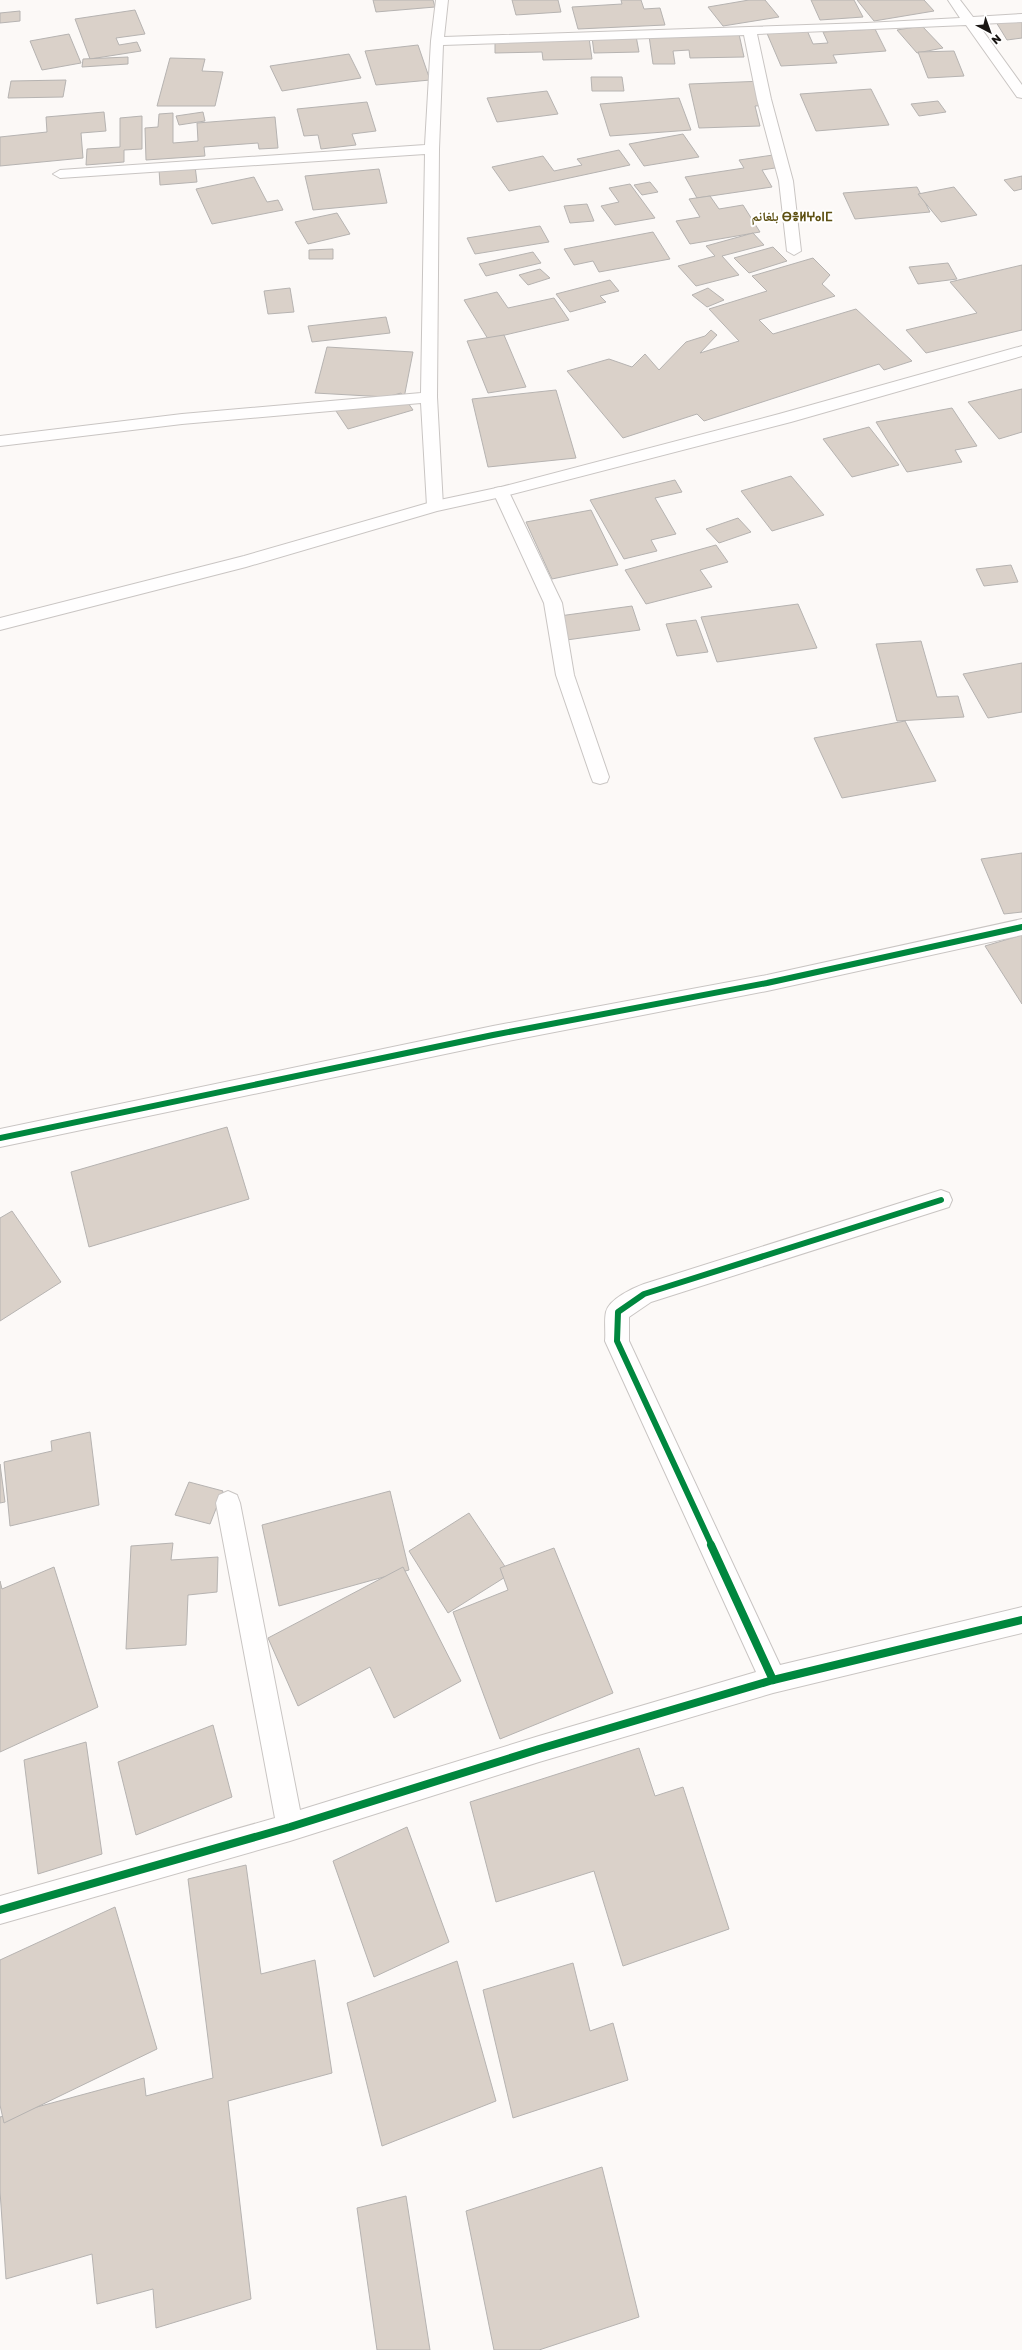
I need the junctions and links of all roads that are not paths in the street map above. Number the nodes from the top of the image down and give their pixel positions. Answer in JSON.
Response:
{"nodes":[{"id":1,"x":442,"y":0,"type":"edge"},
{"id":2,"x":954,"y":0,"type":"edge"},
{"id":3,"x":1022,"y":18,"type":"edge"},
{"id":4,"x":971,"y":22,"type":"junction"},
{"id":5,"x":750,"y":31,"type":"junction"},
{"id":6,"x":438,"y":41,"type":"junction"},
{"id":7,"x":1022,"y":94,"type":"edge"},
{"id":8,"x":432,"y":149,"type":"junction"},
{"id":9,"x":60,"y":174,"type":"dead end"},
{"id":10,"x":794,"y":251,"type":"dead end"},
{"id":11,"x":1022,"y":351,"type":"edge"},
{"id":12,"x":429,"y":397,"type":"junction"},
{"id":13,"x":0,"y":441,"type":"edge"},
{"id":14,"x":501,"y":492,"type":"junction"},
{"id":15,"x":435,"y":506,"type":"junction"},
{"id":16,"x":0,"y":624,"type":"edge"},
{"id":17,"x":600,"y":777,"type":"dead end"},
{"id":18,"x":1022,"y":927,"type":"edge"},
{"id":19,"x":0,"y":1138,"type":"edge"},
{"id":20,"x":941,"y":1200,"type":"dead end"},
{"id":21,"x":228,"y":1503,"type":"dead end"},
{"id":22,"x":1022,"y":1620,"type":"edge"},
{"id":23,"x":773,"y":1680,"type":"junction"},
{"id":24,"x":290,"y":1827,"type":"junction"},
{"id":25,"x":0,"y":1910,"type":"edge"}],
"edges":[{"from":1,"to":6,"type":"street"},
{"from":2,"to":4,"type":"street"},
{"from":3,"to":4,"type":"street"},
{"from":4,"to":5,"type":"street"},
{"from":4,"to":7,"type":"street"},
{"from":5,"to":6,"type":"street"},
{"from":5,"to":10,"type":"street"},
{"from":6,"to":8,"type":"street"},
{"from":8,"to":9,"type":"street"},
{"from":8,"to":12,"type":"street"},
{"from":11,"to":14,"type":"street"},
{"from":12,"to":13,"type":"street"},
{"from":12,"to":15,"type":"street"},
{"from":14,"to":15,"type":"street"},
{"from":14,"to":17,"type":"street"},
{"from":15,"to":16,"type":"street"},
{"from":18,"to":19,"type":"street"},
{"from":20,"to":23,"type":"street"},
{"from":21,"to":24,"type":"street"},
{"from":22,"to":23,"type":"street"},
{"from":23,"to":24,"type":"street"},
{"from":24,"to":25,"type":"street"}]}
